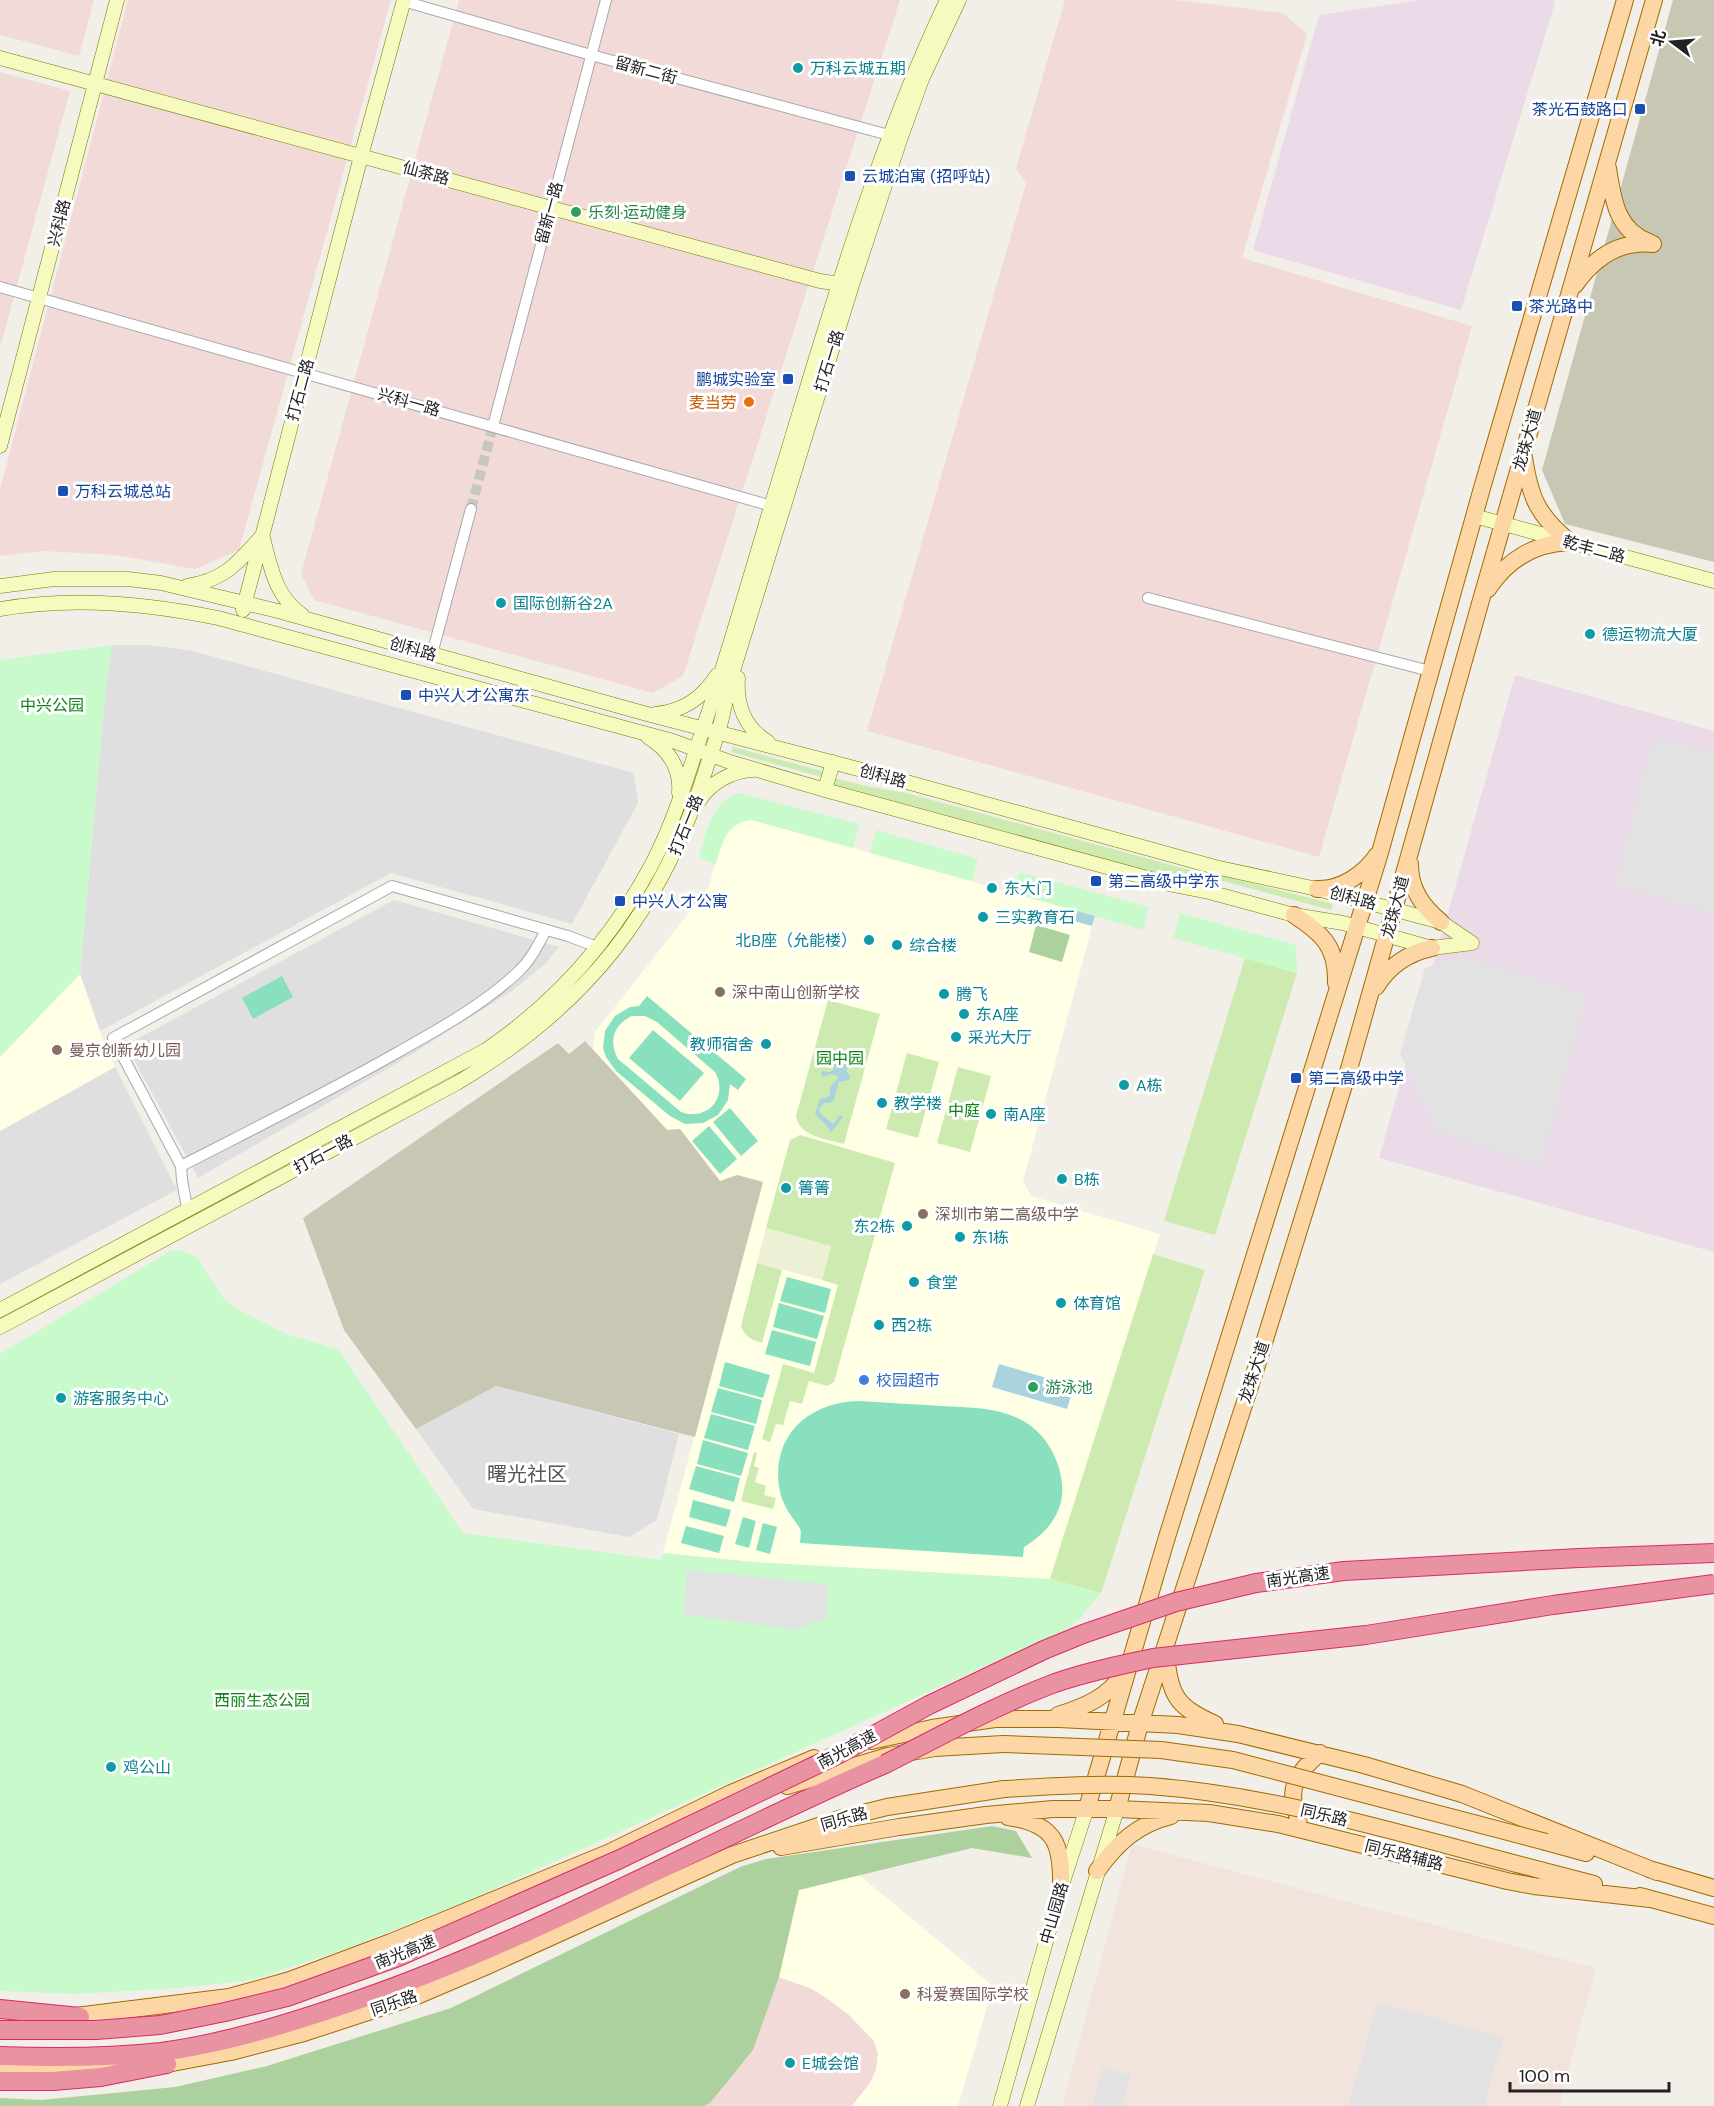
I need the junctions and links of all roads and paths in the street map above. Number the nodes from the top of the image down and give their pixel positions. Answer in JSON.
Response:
{"nodes":[{"id":1,"x":117,"y":0,"type":"edge"},
{"id":2,"x":606,"y":0,"type":"edge"},
{"id":3,"x":947,"y":0,"type":"edge"},
{"id":4,"x":959,"y":0,"type":"edge"},
{"id":5,"x":1625,"y":0,"type":"edge"},
{"id":6,"x":1654,"y":0,"type":"edge"},
{"id":7,"x":404,"y":1,"type":"edge"},
{"id":8,"x":591,"y":55,"type":"junction"},
{"id":9,"x":0,"y":58,"type":"edge"},
{"id":10,"x":95,"y":85,"type":"junction"},
{"id":11,"x":890,"y":135,"type":"junction"},
{"id":12,"x":361,"y":156,"type":"junction"},
{"id":13,"x":1607,"y":163,"type":"junction"},
{"id":14,"x":551,"y":206,"type":"junction"},
{"id":15,"x":846,"y":284,"type":"junction"},
{"id":16,"x":0,"y":287,"type":"edge"},
{"id":17,"x":1569,"y":293,"type":"junction"},
{"id":18,"x":40,"y":297,"type":"junction"},
{"id":19,"x":305,"y":372,"type":"junction"},
{"id":20,"x":493,"y":426,"type":"junction"},
{"id":21,"x":0,"y":446,"type":"edge"},
{"id":22,"x":1524,"y":452,"type":"junction"},
{"id":23,"x":772,"y":506,"type":"junction"},
{"id":24,"x":471,"y":508,"type":"tunnel mouth"},
{"id":25,"x":1474,"y":516,"type":"junction"},
{"id":26,"x":1503,"y":524,"type":"junction"},
{"id":27,"x":262,"y":536,"type":"junction"},
{"id":28,"x":1570,"y":542,"type":"junction"},
{"id":29,"x":770,"y":553,"type":"junction"},
{"id":30,"x":1714,"y":582,"type":"edge"},
{"id":31,"x":0,"y":586,"type":"edge"},
{"id":32,"x":180,"y":588,"type":"junction"},
{"id":33,"x":1148,"y":598,"type":"dead end"},
{"id":34,"x":1481,"y":600,"type":"junction"},
{"id":35,"x":245,"y":603,"type":"junction"},
{"id":36,"x":0,"y":609,"type":"edge"},
{"id":37,"x":309,"y":619,"type":"junction"},
{"id":38,"x":239,"y":623,"type":"junction"},
{"id":39,"x":432,"y":654,"type":"junction"},
{"id":40,"x":725,"y":663,"type":"junction"},
{"id":41,"x":1430,"y":671,"type":"junction"},
{"id":42,"x":727,"y":691,"type":"junction"},
{"id":43,"x":647,"y":714,"type":"junction"},
{"id":44,"x":704,"y":729,"type":"junction"},
{"id":45,"x":639,"y":732,"type":"junction"},
{"id":46,"x":718,"y":733,"type":"junction"},
{"id":47,"x":777,"y":748,"type":"junction"},
{"id":48,"x":697,"y":749,"type":"junction"},
{"id":49,"x":711,"y":753,"type":"junction"},
{"id":50,"x":832,"y":762,"type":"junction"},
{"id":51,"x":758,"y":770,"type":"junction"},
{"id":52,"x":825,"y":790,"type":"junction"},
{"id":53,"x":675,"y":811,"type":"junction"},
{"id":54,"x":693,"y":811,"type":"junction"},
{"id":55,"x":1382,"y":846,"type":"junction"},
{"id":56,"x":1410,"y":851,"type":"junction"},
{"id":57,"x":1215,"y":867,"type":"junction"},
{"id":58,"x":1317,"y":889,"type":"junction"},
{"id":59,"x":1209,"y":891,"type":"junction"},
{"id":60,"x":1365,"y":902,"type":"junction"},
{"id":61,"x":1394,"y":909,"type":"junction"},
{"id":62,"x":1294,"y":915,"type":"junction"},
{"id":63,"x":1441,"y":922,"type":"junction"},
{"id":64,"x":1358,"y":927,"type":"junction"},
{"id":65,"x":546,"y":930,"type":"junction"},
{"id":66,"x":1387,"y":935,"type":"junction"},
{"id":67,"x":597,"y":947,"type":"junction"},
{"id":68,"x":1432,"y":948,"type":"junction"},
{"id":69,"x":1371,"y":995,"type":"junction"},
{"id":70,"x":1334,"y":999,"type":"junction"},
{"id":71,"x":181,"y":1166,"type":"junction"},
{"id":72,"x":187,"y":1208,"type":"junction"},
{"id":73,"x":0,"y":1310,"type":"edge"},
{"id":74,"x":0,"y":1327,"type":"edge"},
{"id":75,"x":1714,"y":1553,"type":"edge"},
{"id":76,"x":1714,"y":1584,"type":"edge"},
{"id":77,"x":1137,"y":1641,"type":"junction"},
{"id":78,"x":1164,"y":1646,"type":"junction"},
{"id":79,"x":1043,"y":1719,"type":"junction"},
{"id":80,"x":1112,"y":1721,"type":"junction"},
{"id":81,"x":1140,"y":1724,"type":"junction"},
{"id":82,"x":1238,"y":1734,"type":"junction"},
{"id":83,"x":1320,"y":1753,"type":"junction"},
{"id":84,"x":1087,"y":1808,"type":"junction"},
{"id":85,"x":1117,"y":1809,"type":"junction"},
{"id":86,"x":1209,"y":1813,"type":"junction"},
{"id":87,"x":986,"y":1815,"type":"junction"},
{"id":88,"x":1306,"y":1831,"type":"junction"},
{"id":89,"x":610,"y":1852,"type":"junction"},
{"id":90,"x":732,"y":1855,"type":"junction"},
{"id":91,"x":1097,"y":1871,"type":"junction"},
{"id":92,"x":1657,"y":1872,"type":"junction"},
{"id":93,"x":1061,"y":1888,"type":"junction"},
{"id":94,"x":1714,"y":1888,"type":"edge"},
{"id":95,"x":1650,"y":1899,"type":"junction"},
{"id":96,"x":1714,"y":1916,"type":"edge"},
{"id":97,"x":0,"y":2009,"type":"edge"},
{"id":98,"x":80,"y":2017,"type":"junction"},
{"id":99,"x":0,"y":2018,"type":"edge"},
{"id":100,"x":0,"y":2030,"type":"edge"},
{"id":101,"x":0,"y":2056,"type":"edge"},
{"id":102,"x":167,"y":2064,"type":"junction"},
{"id":103,"x":0,"y":2067,"type":"edge"},
{"id":104,"x":0,"y":2081,"type":"edge"},
{"id":105,"x":1000,"y":2106,"type":"edge"},
{"id":106,"x":1027,"y":2106,"type":"edge"}],
"edges":[{"from":1,"to":10,"type":"main road","name":"兴科路"},
{"from":2,"to":8,"type":"street","name":"留新一路"},
{"from":3,"to":11,"type":"main road","name":"打石一路"},
{"from":4,"to":15,"type":"main road","name":"打石一路"},
{"from":5,"to":25,"type":"main road","name":"龙珠大道"},
{"from":6,"to":13,"type":"main road","name":"龙珠大道"},
{"from":7,"to":8,"type":"street","name":"留新二街"},
{"from":7,"to":12,"type":"main road","name":"打石二路"},
{"from":8,"to":11,"type":"street","name":"留新二街"},
{"from":8,"to":14,"type":"street","name":"留新一路"},
{"from":9,"to":10,"type":"main road","name":"仙茶路"},
{"from":10,"to":12,"type":"main road","name":"仙茶路"},
{"from":10,"to":18,"type":"main road","name":"兴科路"},
{"from":11,"to":15,"type":"main road","name":"打石一路"},
{"from":12,"to":14,"type":"main road","name":"仙茶路"},
{"from":12,"to":19,"type":"main road","name":"打石二路"},
{"from":13,"to":17,"type":"main road","name":"龙珠大道"},
{"from":13,"to":17,"type":"main road"},
{"from":14,"to":15,"type":"main road","name":"仙茶路"},
{"from":14,"to":20,"type":"street","name":"留新一路"},
{"from":15,"to":23,"type":"main road","name":"打石一路"},
{"from":15,"to":29,"type":"main road","name":"打石一路"},
{"from":16,"to":18,"type":"street","name":"兴科一路"},
{"from":17,"to":22,"type":"main road","name":"龙珠大道"},
{"from":18,"to":19,"type":"street","name":"兴科一路"},
{"from":18,"to":21,"type":"main road","name":"兴科路"},
{"from":19,"to":20,"type":"street","name":"兴科一路"},
{"from":19,"to":27,"type":"main road","name":"打石二路"},
{"from":20,"to":23,"type":"street","name":"兴科一路"},
{"from":22,"to":26,"type":"main road","name":"龙珠大道"},
{"from":22,"to":28,"type":"main road"},
{"from":23,"to":29,"type":"street"},
{"from":23,"to":40,"type":"main road","name":"打石一路"},
{"from":24,"to":39,"type":"street"},
{"from":25,"to":26,"type":"main road","name":"乾丰二路"},
{"from":25,"to":41,"type":"main road","name":"龙珠大道"},
{"from":26,"to":28,"type":"main road","name":"乾丰二路"},
{"from":26,"to":34,"type":"main road","name":"龙珠大道"},
{"from":27,"to":32,"type":"main road"},
{"from":27,"to":35,"type":"main road","name":"打石二路"},
{"from":27,"to":37,"type":"main road"},
{"from":28,"to":30,"type":"main road","name":"乾丰二路"},
{"from":28,"to":34,"type":"main road"},
{"from":29,"to":42,"type":"main road","name":"打石一路"},
{"from":31,"to":32,"type":"main road","name":"创科路"},
{"from":32,"to":35,"type":"main road","name":"创科路"},
{"from":33,"to":41,"type":"street"},
{"from":34,"to":56,"type":"main road","name":"龙珠大道"},
{"from":35,"to":37,"type":"main road","name":"创科路"},
{"from":35,"to":38,"type":"main road","name":"打石二路"},
{"from":36,"to":38,"type":"main road","name":"创科路"},
{"from":37,"to":39,"type":"main road","name":"创科路"},
{"from":38,"to":45,"type":"main road","name":"创科路"},
{"from":39,"to":43,"type":"main road","name":"创科路"},
{"from":40,"to":43,"type":"main road"},
{"from":40,"to":44,"type":"main road","name":"打石一路"},
{"from":41,"to":55,"type":"main road","name":"龙珠大道"},
{"from":42,"to":46,"type":"main road","name":"打石一路"},
{"from":42,"to":47,"type":"main road"},
{"from":43,"to":44,"type":"main road","name":"创科路"},
{"from":44,"to":46,"type":"main road","name":"创科路"},
{"from":44,"to":48,"type":"main road","name":"打石一路"},
{"from":45,"to":48,"type":"main road","name":"创科路"},
{"from":45,"to":53,"type":"main road"},
{"from":46,"to":47,"type":"main road","name":"创科路"},
{"from":46,"to":49,"type":"main road","name":"打石一路"},
{"from":47,"to":50,"type":"main road","name":"创科路"},
{"from":48,"to":49,"type":"main road","name":"创科路"},
{"from":48,"to":53,"type":"main road","name":"打石一路"},
{"from":49,"to":51,"type":"main road","name":"创科路"},
{"from":49,"to":54,"type":"main road","name":"打石一路"},
{"from":50,"to":52,"type":"main road"},
{"from":50,"to":57,"type":"main road","name":"创科路"},
{"from":51,"to":52,"type":"main road","name":"创科路"},
{"from":51,"to":54,"type":"main road"},
{"from":52,"to":59,"type":"main road","name":"创科路"},
{"from":53,"to":67,"type":"main road","name":"打石一路"},
{"from":54,"to":74,"type":"main road","name":"打石一路"},
{"from":55,"to":58,"type":"main road"},
{"from":55,"to":60,"type":"main road","name":"龙珠大道"},
{"from":56,"to":61,"type":"main road","name":"龙珠大道"},
{"from":56,"to":63,"type":"main road"},
{"from":57,"to":58,"type":"main road","name":"创科路"},
{"from":57,"to":59,"type":"main road"},
{"from":58,"to":60,"type":"main road","name":"创科路"},
{"from":59,"to":62,"type":"main road","name":"创科路"},
{"from":60,"to":61,"type":"main road","name":"创科路"},
{"from":60,"to":64,"type":"main road","name":"龙珠大道"},
{"from":61,"to":63,"type":"main road","name":"创科路"},
{"from":61,"to":66,"type":"main road","name":"龙珠大道"},
{"from":62,"to":64,"type":"main road","name":"创科路"},
{"from":62,"to":70,"type":"main road"},
{"from":63,"to":68,"type":"main road","name":"创科路"},
{"from":64,"to":66,"type":"main road","name":"创科路"},
{"from":64,"to":70,"type":"main road","name":"龙珠大道"},
{"from":65,"to":67,"type":"street"},
{"from":65,"to":71,"type":"street"},
{"from":65,"to":71,"type":"street"},
{"from":66,"to":68,"type":"main road","name":"创科路"},
{"from":66,"to":69,"type":"main road","name":"龙珠大道"},
{"from":67,"to":72,"type":"main road","name":"打石一路"},
{"from":68,"to":69,"type":"main road"},
{"from":69,"to":78,"type":"main road","name":"龙珠大道"},
{"from":70,"to":77,"type":"main road","name":"龙珠大道"},
{"from":71,"to":72,"type":"street"},
{"from":72,"to":73,"type":"main road","name":"打石一路"},
{"from":75,"to":100,"type":"highway","name":"南光高速","bridge":true},
{"from":76,"to":101,"type":"highway","name":"南光高速","bridge":true},
{"from":77,"to":79,"type":"main road"},
{"from":77,"to":80,"type":"main road","name":"龙珠大道"},
{"from":78,"to":81,"type":"main road","name":"龙珠大道"},
{"from":78,"to":82,"type":"main road"},
{"from":79,"to":80,"type":"main road"},
{"from":79,"to":89,"type":"main road"},
{"from":80,"to":81,"type":"main road"},
{"from":80,"to":84,"type":"main road","name":"中山园路"},
{"from":81,"to":82,"type":"main road"},
{"from":81,"to":85,"type":"main road","name":"龙珠大道"},
{"from":82,"to":83,"type":"main road"},
{"from":83,"to":88,"type":"main road"},
{"from":83,"to":92,"type":"main road"},
{"from":84,"to":85,"type":"main road","name":"同乐路辅路"},
{"from":84,"to":87,"type":"main road","name":"同乐路辅路"},
{"from":84,"to":93,"type":"main road","name":"中山园路"},
{"from":85,"to":86,"type":"main road","name":"同乐路辅路"},
{"from":85,"to":91,"type":"main road","name":"中山园路"},
{"from":86,"to":88,"type":"main road","name":"同乐路辅路"},
{"from":86,"to":91,"type":"main road"},
{"from":87,"to":90,"type":"main road","name":"同乐路辅路"},
{"from":87,"to":93,"type":"main road"},
{"from":88,"to":95,"type":"main road","name":"同乐路辅路"},
{"from":89,"to":92,"type":"main road","name":"同乐路","bridge":true},
{"from":89,"to":98,"type":"main road","name":"同乐路"},
{"from":90,"to":95,"type":"main road","name":"同乐路","bridge":true},
{"from":90,"to":102,"type":"main road","name":"同乐路"},
{"from":91,"to":106,"type":"main road","name":"中山园路"},
{"from":92,"to":94,"type":"main road","name":"同乐路"},
{"from":93,"to":105,"type":"main road","name":"中山园路"},
{"from":95,"to":96,"type":"main road","name":"同乐路"},
{"from":97,"to":98,"type":"highway"},
{"from":98,"to":99,"type":"main road","name":"同乐路"},
{"from":102,"to":103,"type":"main road","name":"同乐路"},
{"from":102,"to":104,"type":"highway"}]}
